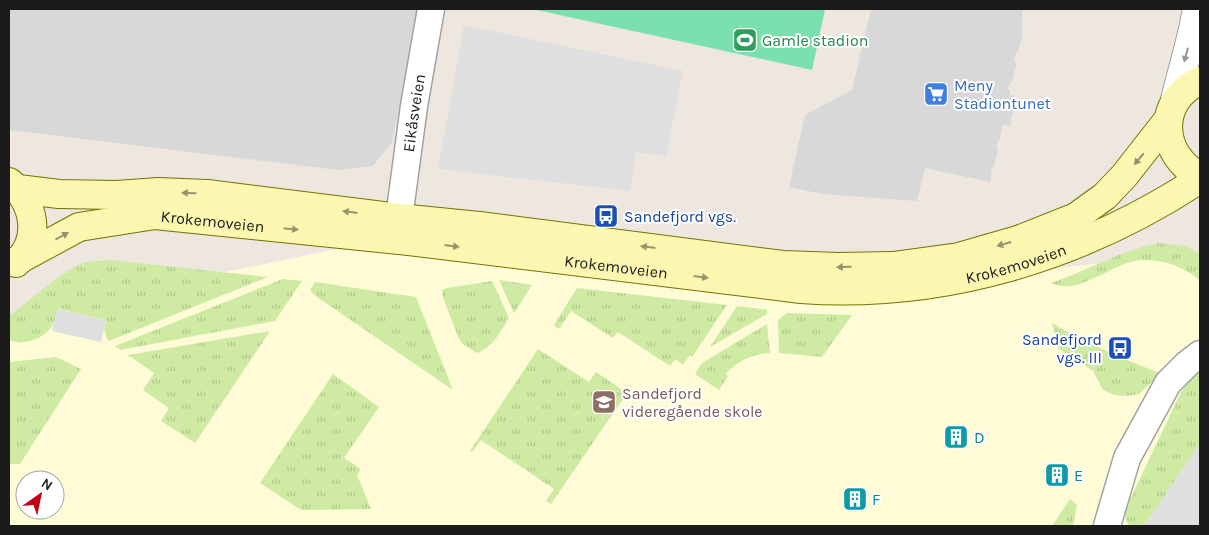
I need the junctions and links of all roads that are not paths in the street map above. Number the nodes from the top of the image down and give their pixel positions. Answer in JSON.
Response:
{"nodes":[{"id":1,"x":431,"y":9,"type":"edge"},
{"id":2,"x":1197,"y":9,"type":"edge"},
{"id":3,"x":1200,"y":81,"type":"edge"},
{"id":4,"x":1172,"y":110,"type":"junction"},
{"id":5,"x":1200,"y":177,"type":"edge"},
{"id":6,"x":14,"y":186,"type":"edge"},
{"id":7,"x":399,"y":218,"type":"junction"},
{"id":8,"x":14,"y":264,"type":"edge"},
{"id":9,"x":1200,"y":354,"type":"edge"},
{"id":10,"x":1108,"y":526,"type":"edge"}],
"edges":[{"from":1,"to":7,"type":"street","name":"Eikåsveien"},
{"from":2,"to":4,"type":"street","one_way":true},
{"from":3,"to":4,"type":"main road","name":"Krokemoveien"},
{"from":4,"to":5,"type":"main road"},
{"from":4,"to":7,"type":"main road","name":"Krokemoveien","one_way":true},
{"from":8,"to":5,"type":"main road","name":"Krokemoveien","one_way":true},
{"from":7,"to":6,"type":"main road","name":"Krokemoveien","one_way":true},
{"from":6,"to":8,"type":"main road","name":"Krokemoveien"},
{"from":9,"to":10,"type":"street"}]}
